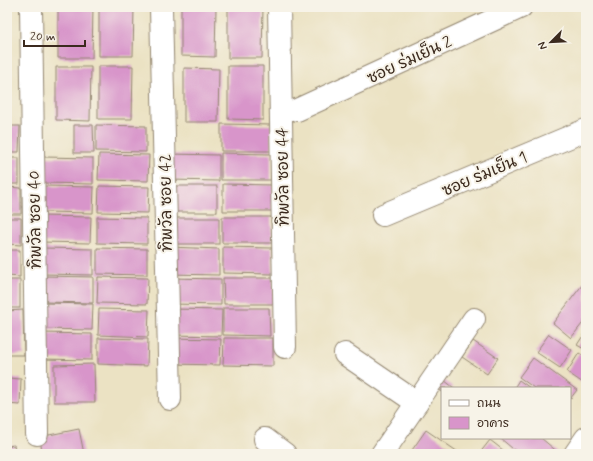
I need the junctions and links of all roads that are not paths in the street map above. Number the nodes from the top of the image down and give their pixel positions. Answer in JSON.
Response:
{"nodes":[{"id":1,"x":31,"y":7,"type":"edge"},
{"id":2,"x":161,"y":7,"type":"edge"},
{"id":3,"x":279,"y":7,"type":"edge"},
{"id":4,"x":521,"y":7,"type":"edge"},
{"id":5,"x":297,"y":110,"type":"dead end"},
{"id":6,"x":586,"y":130,"type":"edge"},
{"id":7,"x":383,"y":216,"type":"dead end"},
{"id":8,"x":474,"y":319,"type":"dead end"},
{"id":9,"x":285,"y":347,"type":"dead end"},
{"id":10,"x":345,"y":354,"type":"dead end"},
{"id":11,"x":170,"y":399,"type":"dead end"},
{"id":12,"x":417,"y":403,"type":"junction"},
{"id":13,"x":37,"y":434,"type":"dead end"},
{"id":14,"x":586,"y":438,"type":"edge"},
{"id":15,"x":265,"y":439,"type":"dead end"},
{"id":16,"x":285,"y":454,"type":"edge"},
{"id":17,"x":382,"y":454,"type":"edge"},
{"id":18,"x":575,"y":454,"type":"edge"}],
"edges":[{"from":1,"to":13,"type":"street","name":"ทิพวัล ซอย 40"},
{"from":2,"to":11,"type":"street","name":"ทิพวัล ซอย 42"},
{"from":3,"to":9,"type":"street","name":"ทิพวัล ซอย 44"},
{"from":4,"to":5,"type":"street","name":"ซอย ร่มเย็น 2"},
{"from":6,"to":7,"type":"street","name":"ซอย ร่มเย็น 1"},
{"from":8,"to":12,"type":"street"},
{"from":10,"to":12,"type":"street"},
{"from":12,"to":17,"type":"street"},
{"from":14,"to":18,"type":"street"},
{"from":15,"to":16,"type":"street"}]}
